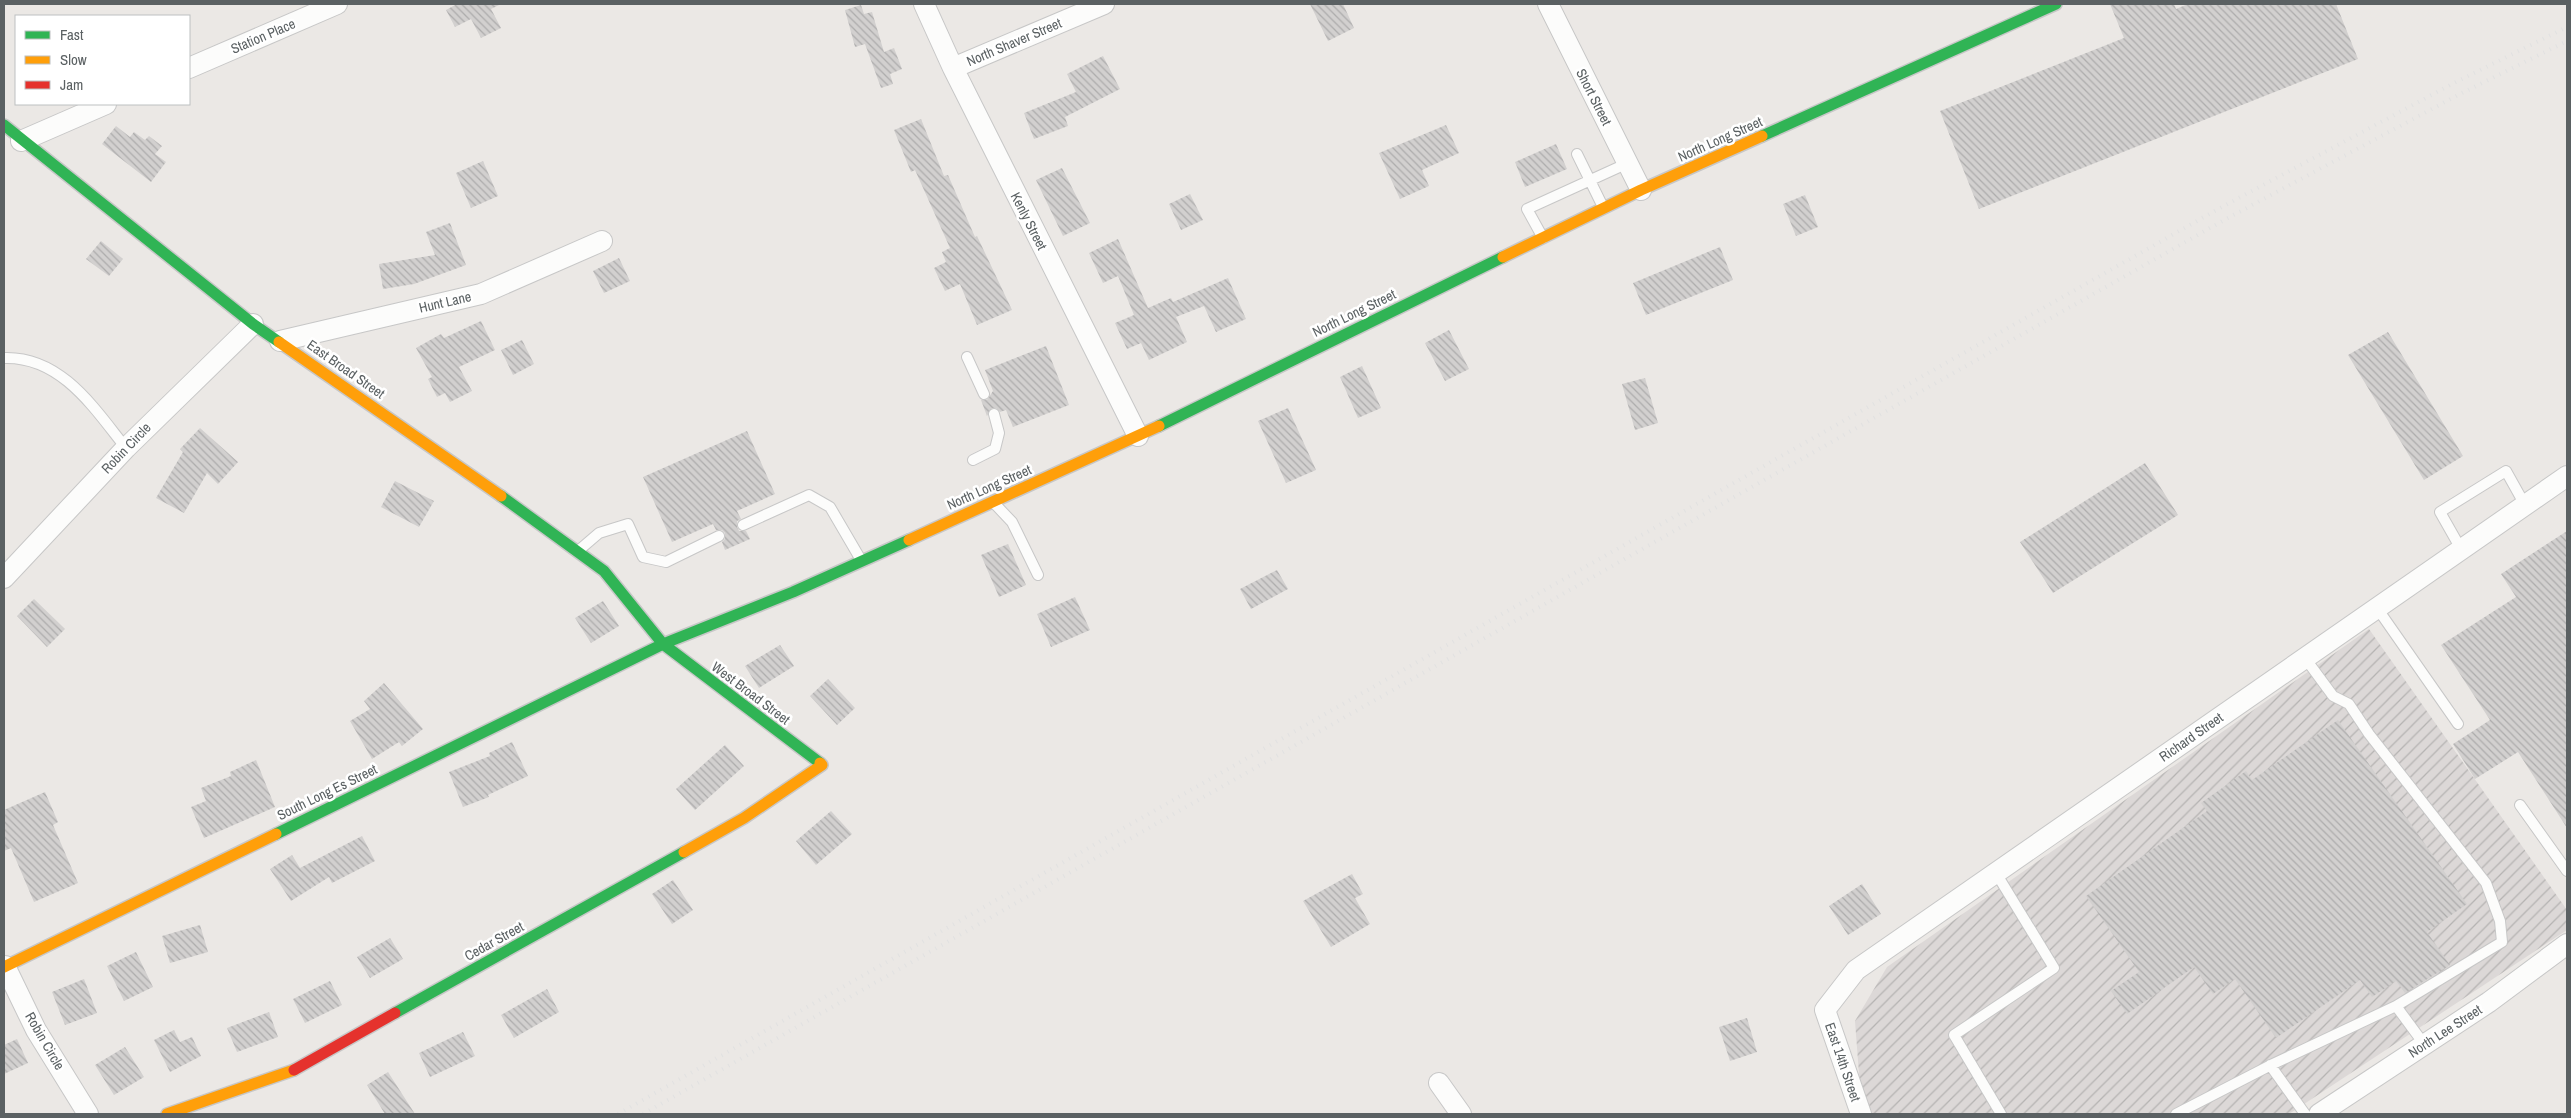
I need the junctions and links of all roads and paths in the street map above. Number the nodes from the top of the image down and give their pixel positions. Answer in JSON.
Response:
{"nodes":[{"id":1,"x":337,"y":4,"type":"edge"},
{"id":2,"x":924,"y":4,"type":"edge"},
{"id":3,"x":1104,"y":4,"type":"edge"},
{"id":4,"x":1548,"y":4,"type":"edge"},
{"id":5,"x":2056,"y":4,"type":"edge"},
{"id":6,"x":190,"y":68,"type":"edge"},
{"id":7,"x":952,"y":68,"type":"junction"},
{"id":8,"x":104,"y":105,"type":"edge"},
{"id":9,"x":4,"y":125,"type":"edge"},
{"id":10,"x":21,"y":140,"type":"junction"},
{"id":11,"x":1576,"y":154,"type":"dead end"},
{"id":12,"x":1628,"y":164,"type":"junction"},
{"id":13,"x":1589,"y":181,"type":"junction"},
{"id":14,"x":1641,"y":190,"type":"junction"},
{"id":15,"x":1604,"y":208,"type":"junction"},
{"id":16,"x":1543,"y":238,"type":"junction"},
{"id":17,"x":602,"y":240,"type":"dead end"},
{"id":18,"x":253,"y":324,"type":"junction"},
{"id":19,"x":280,"y":341,"type":"junction"},
{"id":20,"x":967,"y":357,"type":"dead end"},
{"id":21,"x":4,"y":358,"type":"edge"},
{"id":22,"x":984,"y":394,"type":"dead end"},
{"id":23,"x":994,"y":414,"type":"dead end"},
{"id":24,"x":1138,"y":436,"type":"junction"},
{"id":25,"x":126,"y":448,"type":"junction"},
{"id":26,"x":973,"y":460,"type":"dead end"},
{"id":27,"x":2567,"y":476,"type":"edge"},
{"id":28,"x":992,"y":502,"type":"junction"},
{"id":29,"x":2525,"y":505,"type":"junction"},
{"id":30,"x":743,"y":525,"type":"dead end"},
{"id":31,"x":719,"y":536,"type":"dead end"},
{"id":32,"x":2462,"y":549,"type":"junction"},
{"id":33,"x":578,"y":552,"type":"junction"},
{"id":34,"x":861,"y":561,"type":"junction"},
{"id":35,"x":1038,"y":575,"type":"dead end"},
{"id":36,"x":4,"y":578,"type":"edge"},
{"id":37,"x":2377,"y":608,"type":"junction"},
{"id":38,"x":663,"y":644,"type":"junction"},
{"id":39,"x":2305,"y":658,"type":"junction"},
{"id":40,"x":2458,"y":724,"type":"dead end"},
{"id":41,"x":822,"y":765,"type":"joint"},
{"id":42,"x":2520,"y":805,"type":"dead end"},
{"id":43,"x":2567,"y":871,"type":"edge"},
{"id":44,"x":1996,"y":873,"type":"junction"},
{"id":45,"x":2567,"y":944,"type":"edge"},
{"id":46,"x":4,"y":967,"type":"edge"},
{"id":47,"x":2396,"y":1006,"type":"junction"},
{"id":48,"x":1824,"y":1010,"type":"joint"},
{"id":49,"x":2424,"y":1044,"type":"junction"},
{"id":50,"x":2270,"y":1065,"type":"junction"},
{"id":51,"x":1439,"y":1083,"type":"dead end"},
{"id":52,"x":88,"y":1114,"type":"edge"},
{"id":53,"x":167,"y":1114,"type":"edge"},
{"id":54,"x":1461,"y":1114,"type":"edge"},
{"id":55,"x":1861,"y":1114,"type":"edge"},
{"id":56,"x":2001,"y":1114,"type":"edge"},
{"id":57,"x":2176,"y":1114,"type":"edge"},
{"id":58,"x":2305,"y":1114,"type":"edge"},
{"id":59,"x":2319,"y":1114,"type":"edge"}],
"edges":[{"from":1,"to":6,"type":"street","name":"Station Place"},
{"from":2,"to":7,"type":"street","name":"Kenly Street"},
{"from":3,"to":7,"type":"street","name":"North Shaver Street"},
{"from":4,"to":12,"type":"street","name":"Short Street"},
{"from":5,"to":14,"type":"street","name":"North Long Street"},
{"from":7,"to":24,"type":"street","name":"Kenly Street"},
{"from":8,"to":10,"type":"street"},
{"from":9,"to":10,"type":"street","name":"East Broad Street"},
{"from":10,"to":18,"type":"street","name":"East Broad Street"},
{"from":11,"to":13,"type":"lane"},
{"from":12,"to":13,"type":"lane"},
{"from":12,"to":14,"type":"street","name":"Short Street"},
{"from":13,"to":15,"type":"lane"},
{"from":13,"to":16,"type":"lane"},
{"from":14,"to":15,"type":"street","name":"North Long Street"},
{"from":15,"to":16,"type":"street","name":"North Long Street"},
{"from":16,"to":24,"type":"street","name":"North Long Street"},
{"from":17,"to":19,"type":"street","name":"Hunt Lane"},
{"from":18,"to":19,"type":"street","name":"East Broad Street"},
{"from":18,"to":25,"type":"street","name":"Robin Circle"},
{"from":19,"to":33,"type":"street","name":"East Broad Street"},
{"from":20,"to":22,"type":"lane"},
{"from":21,"to":25,"type":"lane"},
{"from":23,"to":26,"type":"lane"},
{"from":24,"to":28,"type":"street","name":"North Long Street"},
{"from":25,"to":36,"type":"street","name":"Robin Circle"},
{"from":27,"to":29,"type":"street","name":"Richard Street"},
{"from":28,"to":34,"type":"street","name":"North Long Street"},
{"from":28,"to":35,"type":"lane"},
{"from":29,"to":32,"type":"street","name":"Richard Street"},
{"from":29,"to":32,"type":"lane"},
{"from":30,"to":34,"type":"lane"},
{"from":31,"to":33,"type":"lane"},
{"from":32,"to":37,"type":"street","name":"Richard Street"},
{"from":33,"to":38,"type":"street","name":"East Broad Street"},
{"from":34,"to":38,"type":"street","name":"North Long Street"},
{"from":37,"to":39,"type":"street","name":"Richard Street"},
{"from":37,"to":40,"type":"lane"},
{"from":38,"to":41,"type":"street","name":"West Broad Street"},
{"from":38,"to":46,"type":"street","name":"South Long Es Street"},
{"from":39,"to":44,"type":"street","name":"Richard Street"},
{"from":39,"to":47,"type":"lane"},
{"from":41,"to":53,"type":"street","name":"Cedar Street"},
{"from":42,"to":43,"type":"lane"},
{"from":44,"to":48,"type":"street","name":"Richard Street"},
{"from":44,"to":56,"type":"lane"},
{"from":45,"to":49,"type":"street","name":"North Lee Street"},
{"from":46,"to":52,"type":"street","name":"Robin Circle"},
{"from":47,"to":49,"type":"lane"},
{"from":47,"to":50,"type":"lane"},
{"from":48,"to":55,"type":"street","name":"East 14th Street"},
{"from":49,"to":59,"type":"street","name":"North Lee Street"},
{"from":50,"to":57,"type":"lane"},
{"from":50,"to":58,"type":"lane"},
{"from":51,"to":54,"type":"street"}]}
